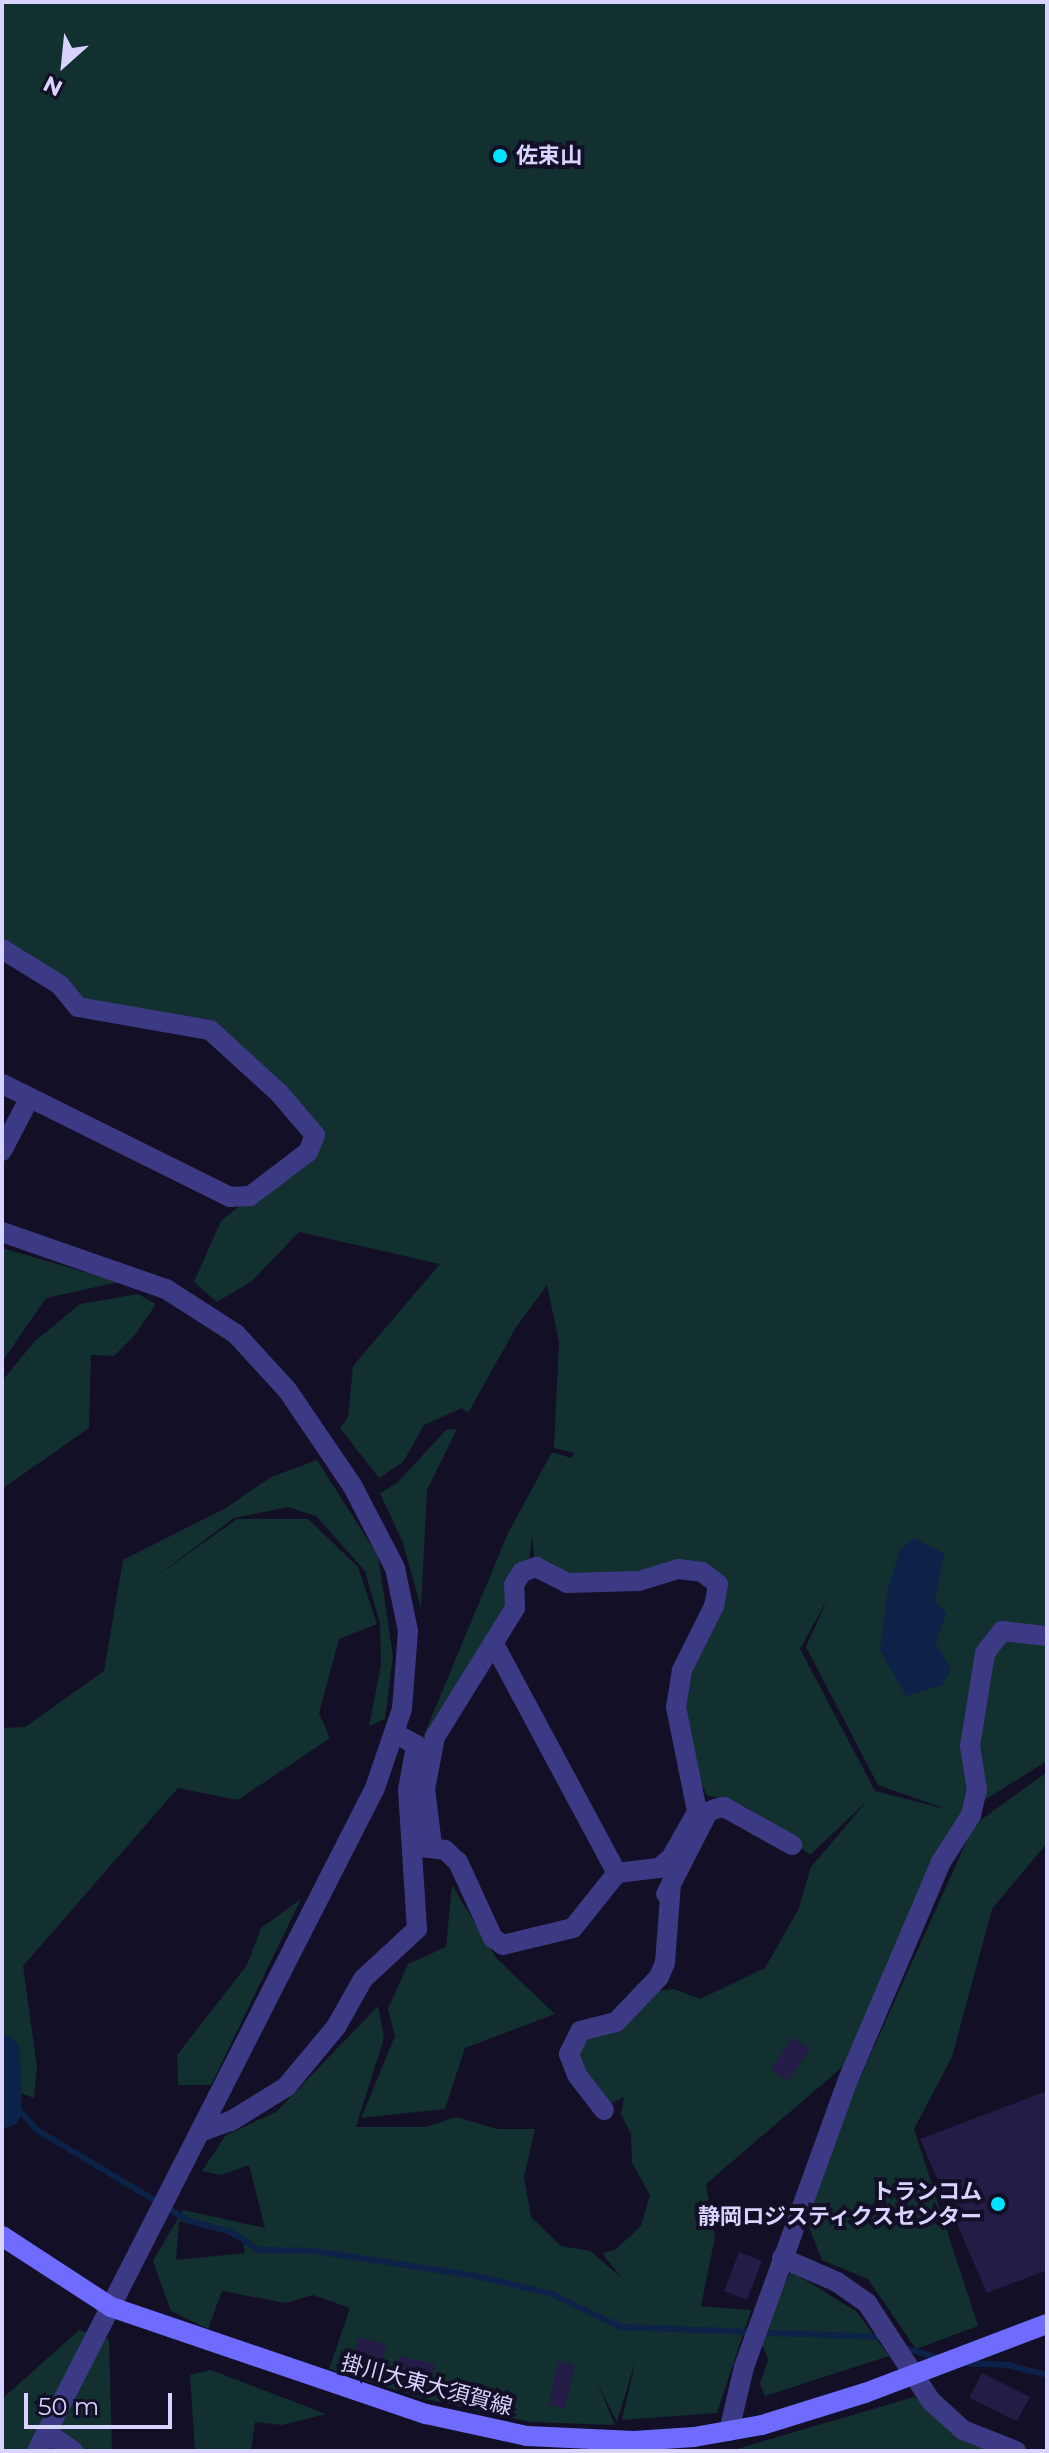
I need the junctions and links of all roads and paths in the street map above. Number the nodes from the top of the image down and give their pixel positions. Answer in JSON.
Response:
{"nodes":[{"id":1,"x":2,"y":949,"type":"edge"},
{"id":2,"x":2,"y":1084,"type":"edge"},
{"id":3,"x":29,"y":1099,"type":"junction"},
{"id":4,"x":2,"y":1151,"type":"edge"},
{"id":5,"x":2,"y":1232,"type":"edge"},
{"id":6,"x":1047,"y":1636,"type":"edge"},
{"id":7,"x":494,"y":1644,"type":"junction"},
{"id":8,"x":396,"y":1734,"type":"junction"},
{"id":9,"x":699,"y":1819,"type":"junction"},
{"id":10,"x":792,"y":1845,"type":"dead end"},
{"id":11,"x":423,"y":1847,"type":"junction"},
{"id":12,"x":617,"y":1873,"type":"junction"},
{"id":13,"x":671,"y":1884,"type":"junction"},
{"id":14,"x":655,"y":1932,"type":"dead end"},
{"id":15,"x":604,"y":2110,"type":"dead end"},
{"id":16,"x":200,"y":2132,"type":"junction"},
{"id":17,"x":2,"y":2236,"type":"edge"},
{"id":18,"x":782,"y":2258,"type":"junction"},
{"id":19,"x":111,"y":2307,"type":"junction"},
{"id":20,"x":1047,"y":2324,"type":"edge"},
{"id":21,"x":729,"y":2431,"type":"junction"},
{"id":22,"x":46,"y":2432,"type":"junction"},
{"id":23,"x":37,"y":2451,"type":"edge"},
{"id":24,"x":73,"y":2451,"type":"edge"},
{"id":25,"x":1016,"y":2451,"type":"edge"}],
"edges":[{"from":1,"to":3,"type":"street"},
{"from":2,"to":3,"type":"street"},
{"from":3,"to":4,"type":"street"},
{"from":5,"to":8,"type":"street"},
{"from":6,"to":18,"type":"street"},
{"from":7,"to":9,"type":"street"},
{"from":7,"to":11,"type":"street"},
{"from":7,"to":12,"type":"street"},
{"from":8,"to":11,"type":"street"},
{"from":8,"to":16,"type":"street"},
{"from":9,"to":10,"type":"street"},
{"from":9,"to":12,"type":"street"},
{"from":9,"to":13,"type":"street"},
{"from":11,"to":12,"type":"street"},
{"from":11,"to":16,"type":"street"},
{"from":13,"to":14,"type":"street"},
{"from":13,"to":15,"type":"street"},
{"from":16,"to":19,"type":"street"},
{"from":17,"to":19,"type":"main road","name":"掛川大東大須賀線"},
{"from":18,"to":21,"type":"street"},
{"from":18,"to":25,"type":"street"},
{"from":19,"to":21,"type":"main road","name":"掛川大東大須賀線"},
{"from":19,"to":22,"type":"street"},
{"from":20,"to":21,"type":"main road","name":"掛川大東大須賀線","bridge":true},
{"from":22,"to":23,"type":"street"},
{"from":22,"to":24,"type":"street"}]}
